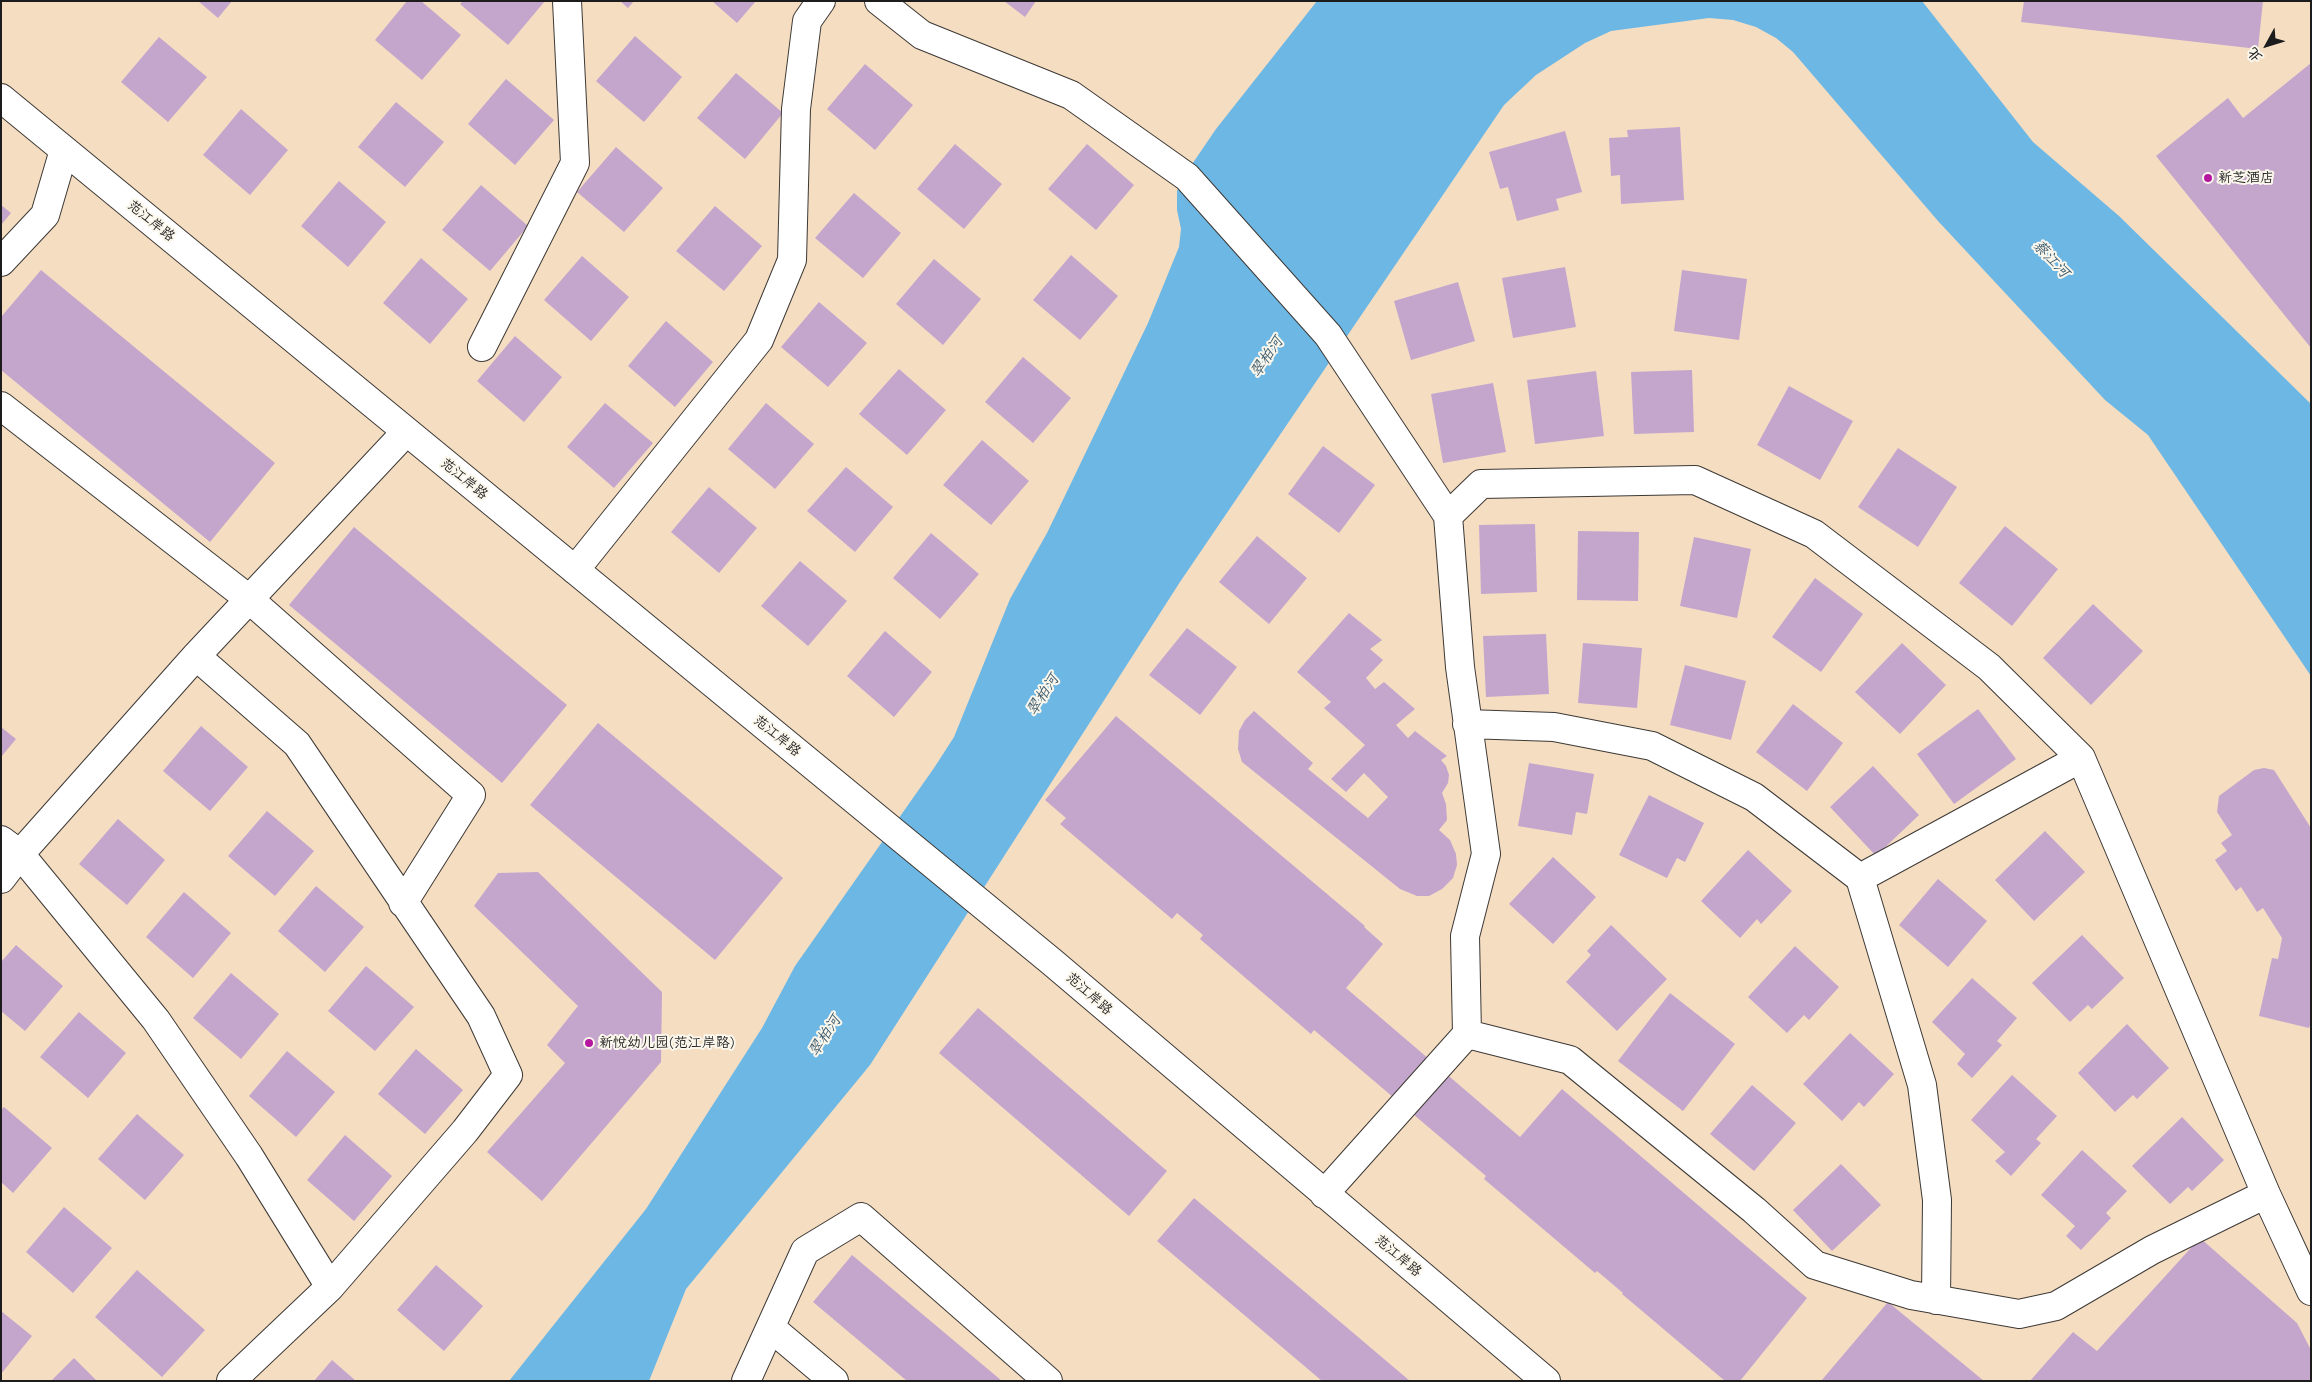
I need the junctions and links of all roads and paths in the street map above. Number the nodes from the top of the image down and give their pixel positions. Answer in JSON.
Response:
{"nodes":[{"id":1,"x":567,"y":1,"type":"edge"},
{"id":2,"x":821,"y":1,"type":"edge"},
{"id":3,"x":879,"y":1,"type":"edge"},
{"id":4,"x":1,"y":98,"type":"edge"},
{"id":5,"x":64,"y":150,"type":"junction"},
{"id":6,"x":1,"y":262,"type":"edge"},
{"id":7,"x":482,"y":347,"type":"dead end"},
{"id":8,"x":1,"y":406,"type":"edge"},
{"id":9,"x":406,"y":432,"type":"junction"},
{"id":10,"x":1448,"y":516,"type":"junction"},
{"id":11,"x":575,"y":570,"type":"junction"},
{"id":12,"x":249,"y":599,"type":"junction"},
{"id":13,"x":196,"y":656,"type":"junction"},
{"id":14,"x":1467,"y":724,"type":"junction"},
{"id":15,"x":2081,"y":758,"type":"junction"},
{"id":16,"x":11,"y":847,"type":"edge"},
{"id":17,"x":1860,"y":878,"type":"junction"},
{"id":18,"x":1,"y":879,"type":"edge"},
{"id":19,"x":403,"y":904,"type":"junction"},
{"id":20,"x":1467,"y":1034,"type":"junction"},
{"id":21,"x":1324,"y":1194,"type":"junction"},
{"id":22,"x":2266,"y":1194,"type":"junction"},
{"id":23,"x":330,"y":1287,"type":"junction"},
{"id":24,"x":2311,"y":1291,"type":"edge"},
{"id":25,"x":1936,"y":1300,"type":"junction"},
{"id":26,"x":771,"y":1328,"type":"junction"},
{"id":27,"x":231,"y":1381,"type":"edge"},
{"id":28,"x":746,"y":1381,"type":"edge"},
{"id":29,"x":834,"y":1381,"type":"edge"},
{"id":30,"x":1048,"y":1381,"type":"edge"},
{"id":31,"x":1546,"y":1381,"type":"edge"}],
"edges":[{"from":1,"to":7,"type":"street"},
{"from":2,"to":11,"type":"street"},
{"from":3,"to":10,"type":"street"},
{"from":4,"to":5,"type":"street","name":"范江岸路"},
{"from":5,"to":6,"type":"street"},
{"from":5,"to":9,"type":"street","name":"范江岸路"},
{"from":8,"to":12,"type":"street"},
{"from":9,"to":11,"type":"street","name":"范江岸路"},
{"from":9,"to":12,"type":"street"},
{"from":10,"to":14,"type":"street"},
{"from":10,"to":15,"type":"street"},
{"from":11,"to":21,"type":"street","name":"范江岸路"},
{"from":12,"to":13,"type":"street"},
{"from":12,"to":19,"type":"street"},
{"from":13,"to":16,"type":"street"},
{"from":13,"to":19,"type":"street"},
{"from":14,"to":17,"type":"street"},
{"from":14,"to":20,"type":"street"},
{"from":15,"to":17,"type":"street"},
{"from":15,"to":22,"type":"street"},
{"from":16,"to":18,"type":"street"},
{"from":16,"to":23,"type":"street"},
{"from":17,"to":25,"type":"street"},
{"from":19,"to":23,"type":"street"},
{"from":20,"to":21,"type":"street"},
{"from":20,"to":25,"type":"street"},
{"from":21,"to":31,"type":"street","name":"范江岸路"},
{"from":22,"to":24,"type":"street"},
{"from":22,"to":25,"type":"street"},
{"from":23,"to":27,"type":"street"},
{"from":26,"to":28,"type":"street"},
{"from":26,"to":29,"type":"street"},
{"from":26,"to":30,"type":"street"}]}
